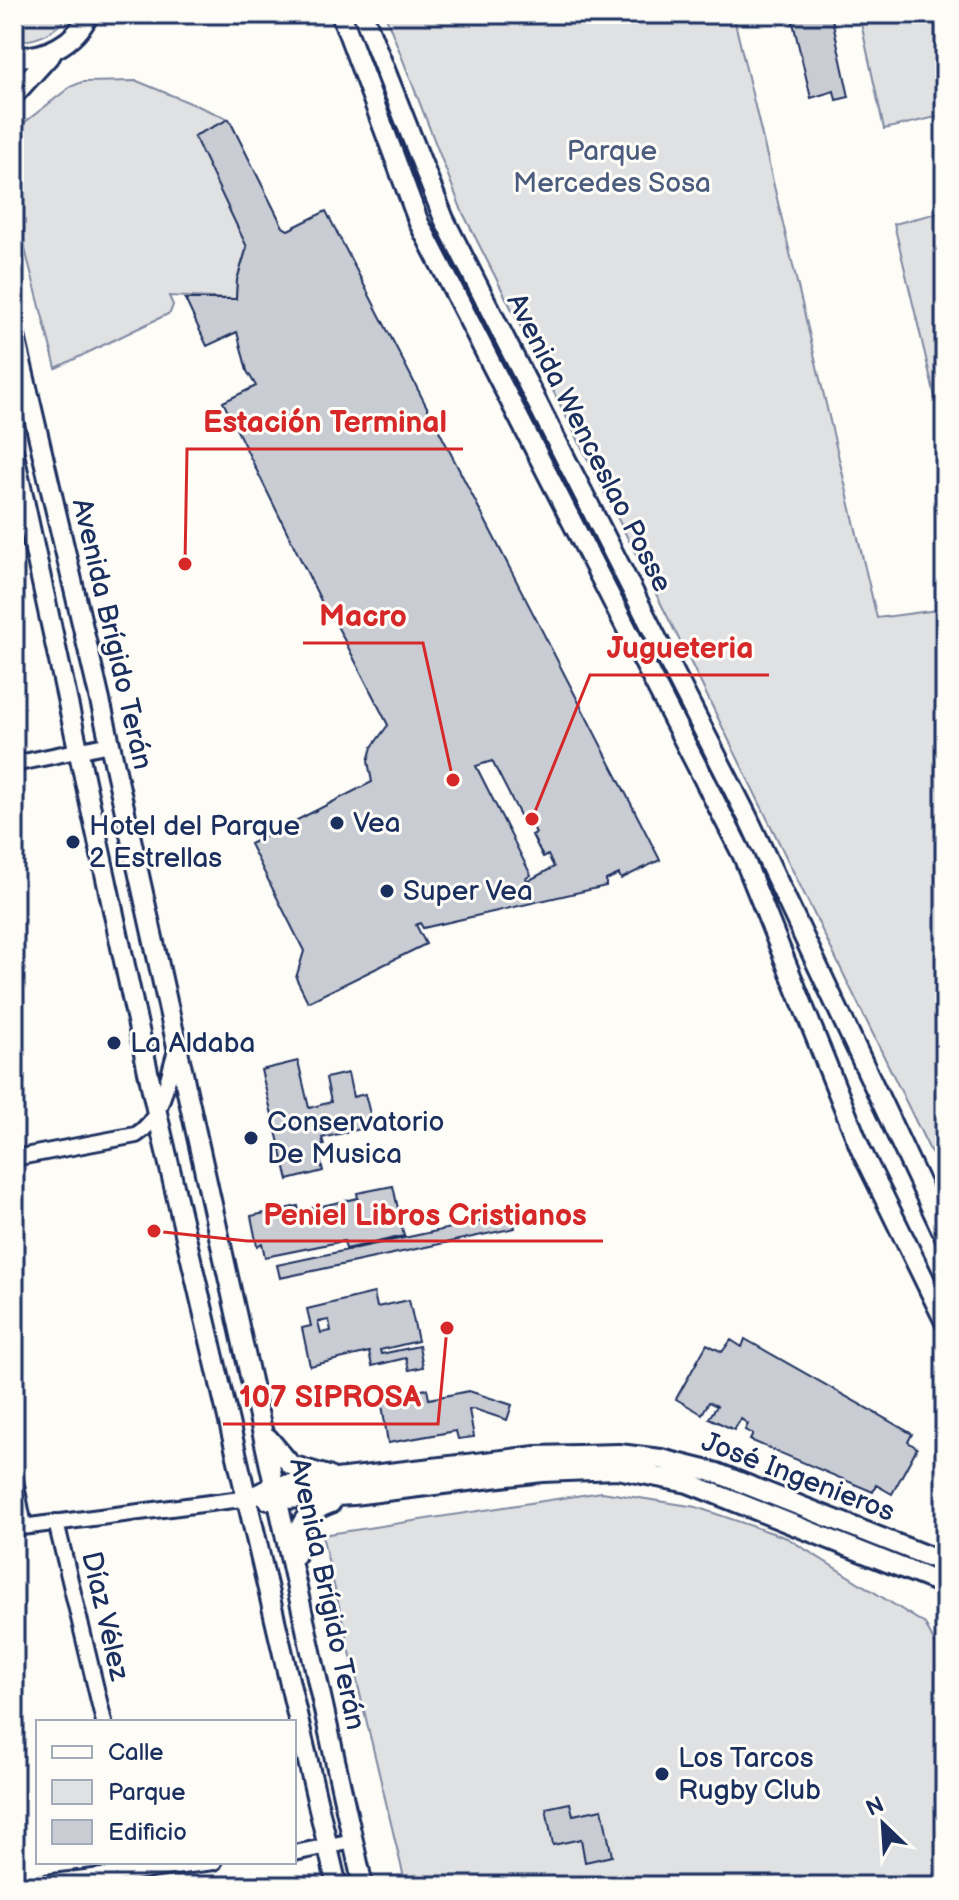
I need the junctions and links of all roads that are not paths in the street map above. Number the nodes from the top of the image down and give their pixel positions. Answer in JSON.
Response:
{"nodes":[{"id":1,"x":341,"y":14,"type":"edge"},
{"id":2,"x":365,"y":16,"type":"edge"},
{"id":3,"x":91,"y":17,"type":"edge"},
{"id":4,"x":56,"y":49,"type":"junction"},
{"id":5,"x":14,"y":57,"type":"edge"},
{"id":6,"x":14,"y":95,"type":"edge"},
{"id":7,"x":14,"y":332,"type":"edge"},
{"id":8,"x":19,"y":354,"type":"junction"},
{"id":9,"x":14,"y":382,"type":"edge"},
{"id":10,"x":14,"y":454,"type":"edge"},
{"id":11,"x":110,"y":744,"type":"junction"},
{"id":12,"x":79,"y":751,"type":"junction"},
{"id":13,"x":14,"y":764,"type":"edge"},
{"id":14,"x":178,"y":1047,"type":"junction"},
{"id":15,"x":157,"y":1113,"type":"junction"},
{"id":16,"x":14,"y":1158,"type":"edge"},
{"id":17,"x":945,"y":1237,"type":"edge"},
{"id":18,"x":945,"y":1322,"type":"edge"},
{"id":19,"x":260,"y":1420,"type":"junction"},
{"id":20,"x":14,"y":1475,"type":"edge"},
{"id":21,"x":338,"y":1478,"type":"junction"},
{"id":22,"x":277,"y":1494,"type":"junction"},
{"id":23,"x":353,"y":1495,"type":"junction"},
{"id":24,"x":249,"y":1498,"type":"junction"},
{"id":25,"x":56,"y":1522,"type":"junction"},
{"id":26,"x":19,"y":1527,"type":"edge"},
{"id":27,"x":945,"y":1563,"type":"edge"},
{"id":28,"x":945,"y":1585,"type":"edge"},
{"id":29,"x":295,"y":1586,"type":"junction"},
{"id":30,"x":104,"y":1720,"type":"edge"},
{"id":31,"x":353,"y":1841,"type":"junction"},
{"id":32,"x":328,"y":1845,"type":"junction"},
{"id":33,"x":296,"y":1853,"type":"edge"},
{"id":34,"x":176,"y":1864,"type":"edge"},
{"id":35,"x":138,"y":1866,"type":"edge"},
{"id":36,"x":21,"y":1886,"type":"edge"},
{"id":37,"x":143,"y":1886,"type":"edge"},
{"id":38,"x":337,"y":1886,"type":"edge"},
{"id":39,"x":363,"y":1886,"type":"edge"}],
"edges":[{"from":1,"to":18,"type":"main road"},
{"from":2,"to":17,"type":"main road","name":"Avenida Wenceslao Posse"},
{"from":3,"to":4,"type":"main road"},
{"from":4,"to":5,"type":"main road"},
{"from":4,"to":6,"type":"main road"},
{"from":7,"to":8,"type":"main road","name":"Avenida Brígido Terán"},
{"from":8,"to":9,"type":"street"},
{"from":8,"to":11,"type":"main road","name":"Avenida Brígido Terán"},
{"from":10,"to":12,"type":"main road","name":"Avenida Brígido Terán"},
{"from":11,"to":12,"type":"street"},
{"from":11,"to":14,"type":"main road","name":"Avenida Brígido Terán"},
{"from":12,"to":13,"type":"street"},
{"from":12,"to":15,"type":"main road","name":"Avenida Brígido Terán"},
{"from":14,"to":15,"type":"street"},
{"from":14,"to":19,"type":"main road","name":"Avenida Brígido Terán"},
{"from":15,"to":16,"type":"street"},
{"from":15,"to":24,"type":"main road","name":"Avenida Brígido Terán"},
{"from":19,"to":21,"type":"main road"},
{"from":19,"to":22,"type":"main road","name":"Avenida Brígido Terán"},
{"from":20,"to":26,"type":"street"},
{"from":21,"to":22,"type":"main road","name":"José Ingenieros"},
{"from":21,"to":27,"type":"main road","name":"José Ingenieros"},
{"from":22,"to":23,"type":"main road","name":"José Ingenieros"},
{"from":22,"to":24,"type":"main road","name":"José Ingenieros"},
{"from":22,"to":29,"type":"main road","name":"Avenida Brígido Terán"},
{"from":23,"to":28,"type":"main road","name":"José Ingenieros"},
{"from":23,"to":29,"type":"main road"},
{"from":24,"to":25,"type":"street","name":"José Ingenieros"},
{"from":24,"to":32,"type":"main road","name":"Avenida Brígido Terán"},
{"from":25,"to":26,"type":"street","name":"José Ingenieros"},
{"from":25,"to":30,"type":"street","name":"Díaz Vélez"},
{"from":29,"to":31,"type":"main road","name":"Avenida Brígido Terán"},
{"from":31,"to":32,"type":"street"},
{"from":31,"to":39,"type":"main road","name":"Avenida Brígido Terán"},
{"from":32,"to":33,"type":"street"},
{"from":32,"to":38,"type":"main road","name":"Avenida Brígido Terán"},
{"from":34,"to":35,"type":"street"},
{"from":35,"to":36,"type":"street"},
{"from":35,"to":37,"type":"street"}]}
